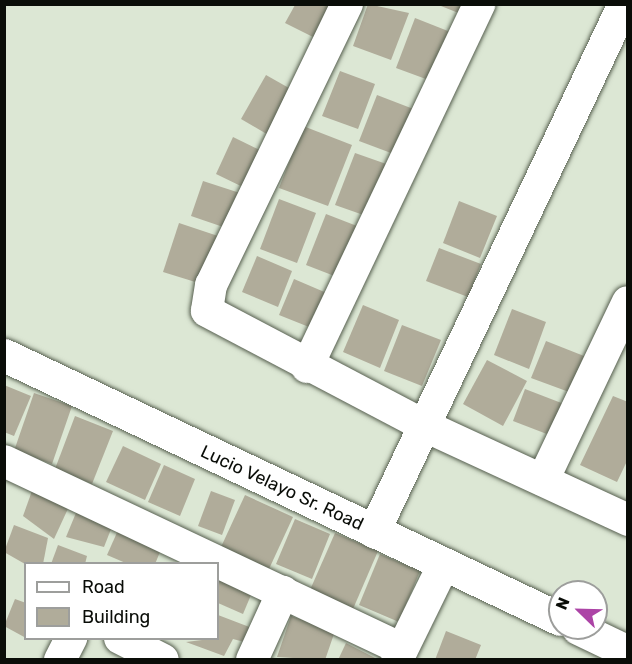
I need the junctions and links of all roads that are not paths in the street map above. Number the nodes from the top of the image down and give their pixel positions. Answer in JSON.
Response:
{"nodes":[{"id":1,"x":346,"y":4,"type":"edge"},
{"id":2,"x":479,"y":4,"type":"edge"},
{"id":3,"x":624,"y":4,"type":"edge"},
{"id":4,"x":627,"y":302,"type":"edge"},
{"id":5,"x":4,"y":356,"type":"edge"},
{"id":6,"x":307,"y":367,"type":"junction"},
{"id":7,"x":425,"y":426,"type":"junction"},
{"id":8,"x":8,"y":470,"type":"edge"},
{"id":9,"x":543,"y":480,"type":"junction"},
{"id":10,"x":627,"y":520,"type":"edge"},
{"id":11,"x":374,"y":532,"type":"junction"},
{"id":12,"x":215,"y":562,"type":"edge"},
{"id":13,"x":219,"y":564,"type":"edge"},
{"id":14,"x":444,"y":564,"type":"junction"},
{"id":15,"x":283,"y":592,"type":"junction"},
{"id":16,"x":548,"y":614,"type":"edge"},
{"id":17,"x":70,"y":640,"type":"edge"},
{"id":18,"x":122,"y":640,"type":"edge"},
{"id":19,"x":604,"y":640,"type":"edge"},
{"id":20,"x":627,"y":651,"type":"edge"},
{"id":21,"x":400,"y":654,"type":"edge"},
{"id":22,"x":60,"y":660,"type":"edge"},
{"id":23,"x":163,"y":660,"type":"edge"},
{"id":24,"x":252,"y":660,"type":"edge"}],
"edges":[{"from":1,"to":6,"type":"street"},
{"from":2,"to":6,"type":"street"},
{"from":3,"to":7,"type":"street"},
{"from":4,"to":9,"type":"street"},
{"from":5,"to":11,"type":"main road","name":"Lucio Velayo Sr. Road"},
{"from":6,"to":7,"type":"street"},
{"from":7,"to":9,"type":"street"},
{"from":7,"to":11,"type":"street"},
{"from":8,"to":12,"type":"street"},
{"from":9,"to":10,"type":"street"},
{"from":11,"to":14,"type":"main road","name":"Lucio Velayo Sr. Road"},
{"from":13,"to":15,"type":"street"},
{"from":14,"to":16,"type":"main road","name":"Lucio Velayo Sr. Road"},
{"from":14,"to":21,"type":"street"},
{"from":15,"to":21,"type":"street"},
{"from":15,"to":24,"type":"street"},
{"from":17,"to":22,"type":"street"},
{"from":18,"to":23,"type":"street"},
{"from":19,"to":20,"type":"main road"}]}
